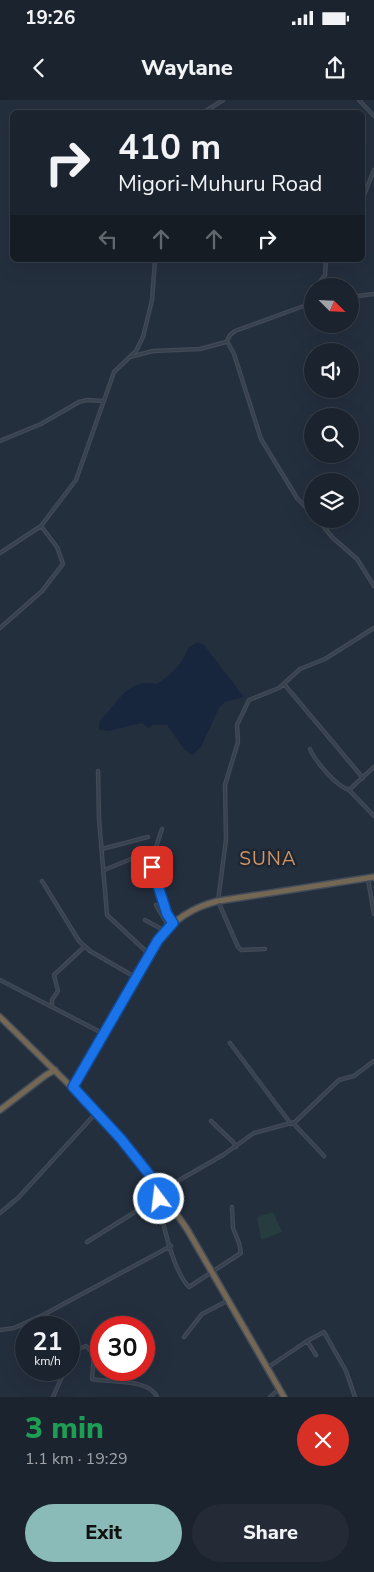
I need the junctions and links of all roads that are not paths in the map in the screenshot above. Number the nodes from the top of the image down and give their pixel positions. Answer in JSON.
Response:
{"nodes":[{"id":1,"x":223,"y":100,"type":"edge"},
{"id":2,"x":360,"y":100,"type":"edge"},
{"id":3,"x":207,"y":110,"type":"edge"},
{"id":4,"x":374,"y":116,"type":"edge"},
{"id":5,"x":374,"y":170,"type":"edge"},
{"id":6,"x":365,"y":192,"type":"edge"},
{"id":7,"x":155,"y":262,"type":"edge"},
{"id":8,"x":326,"y":262,"type":"edge"},
{"id":9,"x":323,"y":278,"type":"edge"},
{"id":10,"x":374,"y":294,"type":"edge"},
{"id":11,"x":359,"y":296,"type":"edge"},
{"id":12,"x":304,"y":306,"type":"edge"},
{"id":13,"x":227,"y":342,"type":"junction"},
{"id":14,"x":128,"y":358,"type":"junction"},
{"id":15,"x":103,"y":401,"type":"junction"},
{"id":16,"x":0,"y":441,"type":"edge"},
{"id":17,"x":304,"y":505,"type":"edge"},
{"id":18,"x":41,"y":526,"type":"junction"},
{"id":19,"x":325,"y":528,"type":"edge"},
{"id":20,"x":0,"y":553,"type":"edge"},
{"id":21,"x":374,"y":586,"type":"edge"},
{"id":22,"x":0,"y":628,"type":"edge"},
{"id":23,"x":374,"y":628,"type":"edge"},
{"id":24,"x":284,"y":684,"type":"junction"},
{"id":25,"x":310,"y":749,"type":"dead end"},
{"id":26,"x":374,"y":768,"type":"edge"},
{"id":27,"x":98,"y":771,"type":"dead end"},
{"id":28,"x":362,"y":778,"type":"junction"},
{"id":29,"x":349,"y":790,"type":"junction"},
{"id":30,"x":374,"y":816,"type":"edge"},
{"id":31,"x":162,"y":829,"type":"dead end"},
{"id":32,"x":148,"y":837,"type":"dead end"},
{"id":33,"x":102,"y":849,"type":"junction"},
{"id":34,"x":141,"y":855,"type":"dead end"},
{"id":35,"x":104,"y":870,"type":"junction"},
{"id":36,"x":374,"y":877,"type":"edge"},
{"id":37,"x":368,"y":878,"type":"junction"},
{"id":38,"x":42,"y":881,"type":"dead end"},
{"id":39,"x":218,"y":901,"type":"junction"},
{"id":40,"x":156,"y":905,"type":"dead end"},
{"id":41,"x":374,"y":914,"type":"edge"},
{"id":42,"x":145,"y":920,"type":"dead end"},
{"id":43,"x":169,"y":927,"type":"junction"},
{"id":44,"x":84,"y":947,"type":"junction"},
{"id":45,"x":265,"y":949,"type":"dead end"},
{"id":46,"x":150,"y":954,"type":"junction"},
{"id":47,"x":137,"y":978,"type":"junction"},
{"id":48,"x":0,"y":980,"type":"edge"},
{"id":49,"x":52,"y":1000,"type":"junction"},
{"id":50,"x":47,"y":1004,"type":"junction"},
{"id":51,"x":52,"y":1006,"type":"junction"},
{"id":52,"x":0,"y":1017,"type":"edge"},
{"id":53,"x":105,"y":1034,"type":"junction"},
{"id":54,"x":230,"y":1042,"type":"dead end"},
{"id":55,"x":374,"y":1061,"type":"edge"},
{"id":56,"x":53,"y":1069,"type":"junction"},
{"id":57,"x":73,"y":1087,"type":"junction"},
{"id":58,"x":0,"y":1110,"type":"edge"},
{"id":59,"x":97,"y":1112,"type":"junction"},
{"id":60,"x":211,"y":1121,"type":"dead end"},
{"id":61,"x":292,"y":1123,"type":"junction"},
{"id":62,"x":236,"y":1147,"type":"junction"},
{"id":63,"x":324,"y":1156,"type":"dead end"},
{"id":64,"x":161,"y":1193,"type":"junction"},
{"id":65,"x":232,"y":1207,"type":"dead end"},
{"id":66,"x":0,"y":1213,"type":"edge"},
{"id":67,"x":87,"y":1242,"type":"dead end"},
{"id":68,"x":171,"y":1246,"type":"junction"},
{"id":69,"x":212,"y":1273,"type":"junction"},
{"id":70,"x":228,"y":1300,"type":"junction"},
{"id":71,"x":0,"y":1330,"type":"edge"},
{"id":72,"x":184,"y":1337,"type":"dead end"},
{"id":73,"x":307,"y":1341,"type":"junction"},
{"id":74,"x":80,"y":1348,"type":"edge"},
{"id":75,"x":316,"y":1355,"type":"dead end"},
{"id":76,"x":267,"y":1368,"type":"junction"},
{"id":77,"x":61,"y":1381,"type":"edge"},
{"id":78,"x":280,"y":1388,"type":"junction"},
{"id":79,"x":54,"y":1397,"type":"edge"},
{"id":80,"x":157,"y":1397,"type":"edge"},
{"id":81,"x":270,"y":1397,"type":"edge"},
{"id":82,"x":284,"y":1397,"type":"edge"},
{"id":83,"x":355,"y":1397,"type":"edge"}],
"edges":[{"from":1,"to":3,"type":"street"},
{"from":2,"to":4,"type":"street"},
{"from":5,"to":6,"type":"street"},
{"from":7,"to":14,"type":"street"},
{"from":8,"to":9,"type":"street"},
{"from":10,"to":11,"type":"street"},
{"from":12,"to":13,"type":"street"},
{"from":13,"to":14,"type":"street"},
{"from":13,"to":17,"type":"street"},
{"from":14,"to":15,"type":"street"},
{"from":15,"to":16,"type":"street"},
{"from":15,"to":18,"type":"street"},
{"from":18,"to":20,"type":"street"},
{"from":18,"to":22,"type":"street"},
{"from":19,"to":21,"type":"street"},
{"from":23,"to":24,"type":"street"},
{"from":24,"to":28,"type":"street"},
{"from":24,"to":39,"type":"street"},
{"from":25,"to":29,"type":"street"},
{"from":26,"to":28,"type":"street"},
{"from":27,"to":33,"type":"street"},
{"from":28,"to":29,"type":"street"},
{"from":29,"to":30,"type":"street"},
{"from":31,"to":43,"type":"street"},
{"from":32,"to":33,"type":"street"},
{"from":33,"to":35,"type":"street"},
{"from":34,"to":35,"type":"street"},
{"from":35,"to":46,"type":"street"},
{"from":36,"to":37,"type":"highway"},
{"from":37,"to":39,"type":"highway"},
{"from":37,"to":41,"type":"street"},
{"from":38,"to":44,"type":"street"},
{"from":39,"to":43,"type":"highway"},
{"from":39,"to":45,"type":"street"},
{"from":40,"to":43,"type":"street"},
{"from":42,"to":43,"type":"street"},
{"from":43,"to":46,"type":"highway"},
{"from":44,"to":47,"type":"street"},
{"from":44,"to":49,"type":"street"},
{"from":46,"to":47,"type":"highway"},
{"from":47,"to":53,"type":"highway"},
{"from":48,"to":50,"type":"street"},
{"from":49,"to":50,"type":"street"},
{"from":49,"to":51,"type":"street"},
{"from":50,"to":51,"type":"street"},
{"from":51,"to":53,"type":"street"},
{"from":52,"to":56,"type":"highway"},
{"from":53,"to":57,"type":"highway"},
{"from":54,"to":61,"type":"street"},
{"from":55,"to":61,"type":"street"},
{"from":56,"to":57,"type":"highway"},
{"from":56,"to":58,"type":"highway"},
{"from":57,"to":59,"type":"highway"},
{"from":59,"to":64,"type":"highway"},
{"from":59,"to":66,"type":"street"},
{"from":60,"to":62,"type":"street"},
{"from":61,"to":62,"type":"street"},
{"from":61,"to":63,"type":"street"},
{"from":62,"to":64,"type":"street"},
{"from":64,"to":67,"type":"street"},
{"from":64,"to":68,"type":"street"},
{"from":64,"to":69,"type":"highway"},
{"from":65,"to":69,"type":"street"},
{"from":68,"to":69,"type":"street"},
{"from":68,"to":71,"type":"street"},
{"from":69,"to":70,"type":"highway"},
{"from":70,"to":72,"type":"street"},
{"from":70,"to":76,"type":"highway"},
{"from":73,"to":75,"type":"street"},
{"from":73,"to":76,"type":"street"},
{"from":73,"to":83,"type":"street"},
{"from":74,"to":80,"type":"street"},
{"from":76,"to":78,"type":"highway"},
{"from":77,"to":79,"type":"street"},
{"from":78,"to":81,"type":"street"},
{"from":78,"to":82,"type":"highway"}]}
